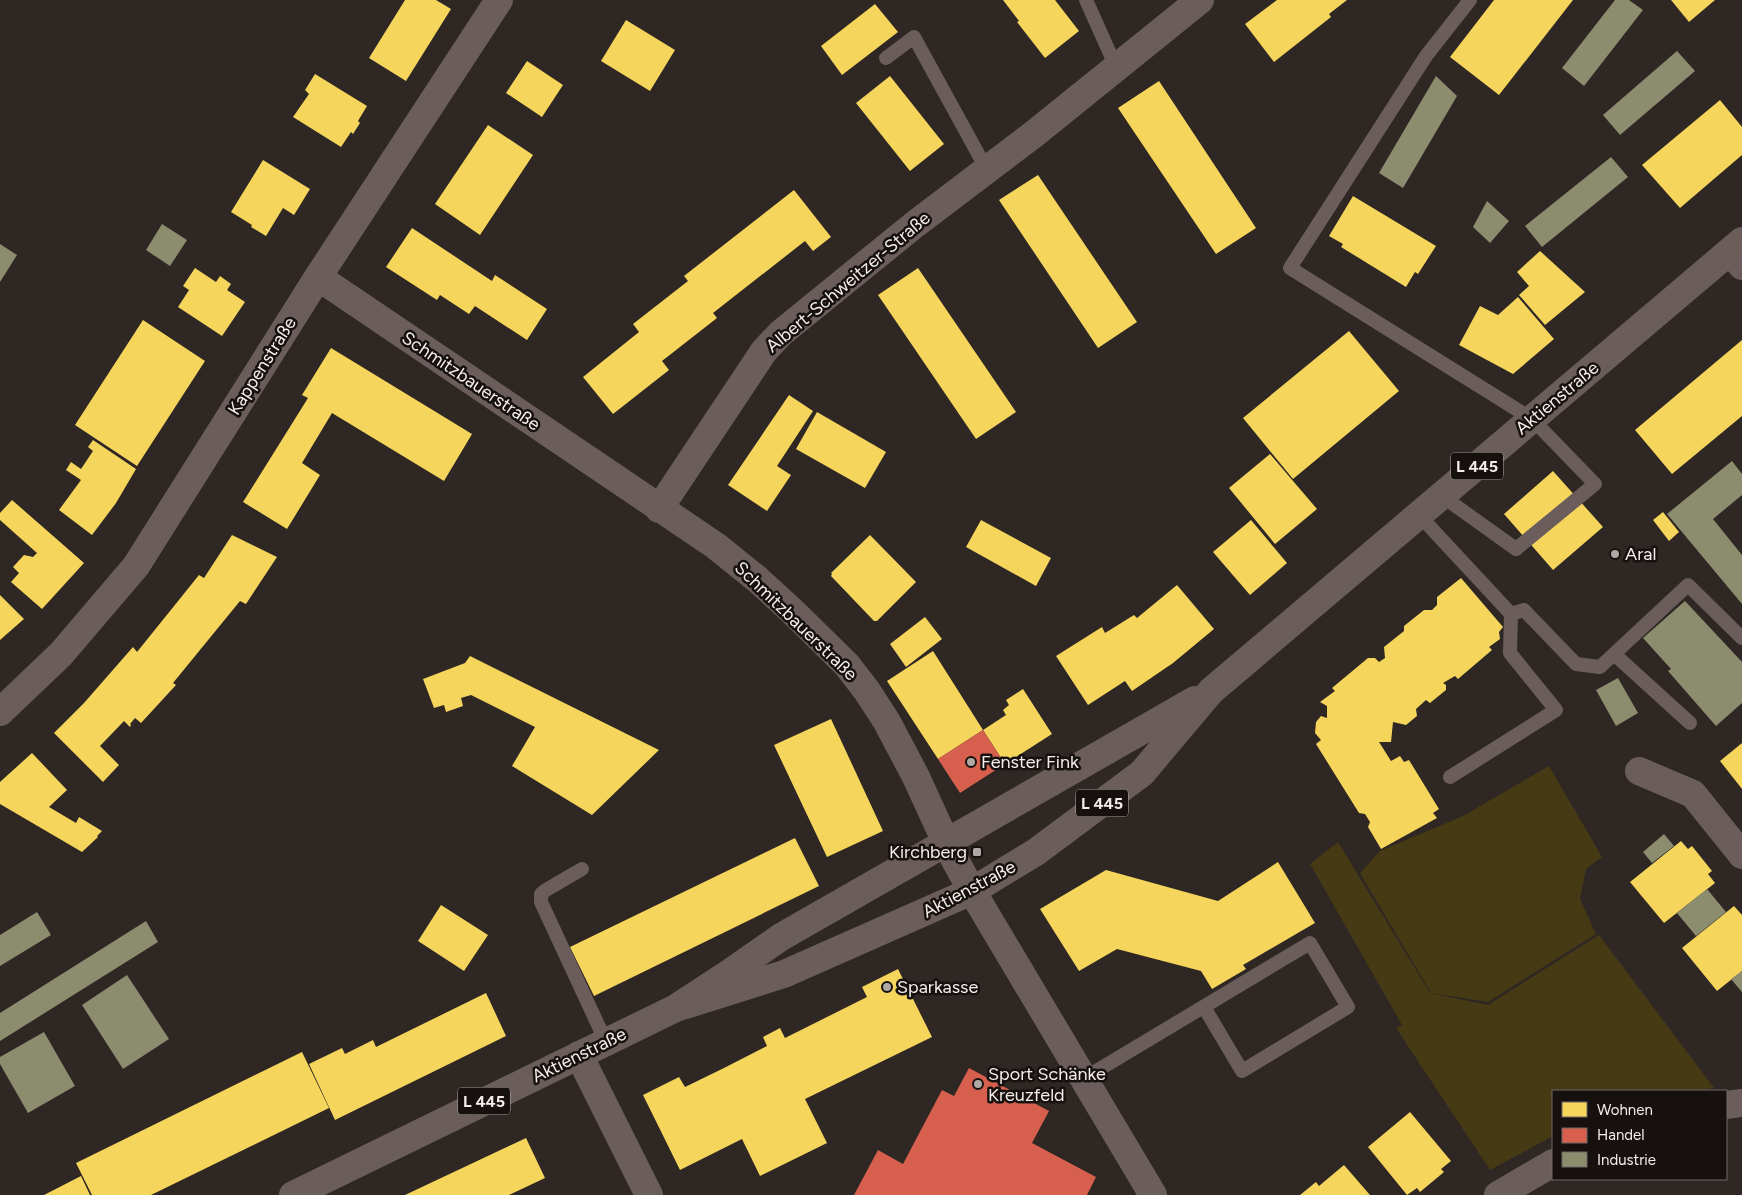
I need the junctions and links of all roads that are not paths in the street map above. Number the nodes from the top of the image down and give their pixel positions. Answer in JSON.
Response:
{"nodes":[{"id":1,"x":499,"y":0,"type":"edge"},
{"id":2,"x":1086,"y":0,"type":"edge"},
{"id":3,"x":1200,"y":0,"type":"edge"},
{"id":4,"x":1470,"y":0,"type":"edge"},
{"id":5,"x":886,"y":58,"type":"dead end"},
{"id":6,"x":1116,"y":67,"type":"junction"},
{"id":7,"x":987,"y":170,"type":"junction"},
{"id":8,"x":1738,"y":253,"type":"edge"},
{"id":9,"x":318,"y":277,"type":"junction"},
{"id":10,"x":1532,"y":420,"type":"junction"},
{"id":11,"x":1442,"y":496,"type":"junction"},
{"id":12,"x":659,"y":509,"type":"junction"},
{"id":13,"x":1419,"y":516,"type":"junction"},
{"id":14,"x":1511,"y":614,"type":"junction"},
{"id":15,"x":1742,"y":638,"type":"edge"},
{"id":16,"x":1614,"y":654,"type":"junction"},
{"id":17,"x":1212,"y":691,"type":"junction"},
{"id":18,"x":0,"y":712,"type":"edge"},
{"id":19,"x":1690,"y":724,"type":"dead end"},
{"id":20,"x":1639,"y":771,"type":"dead end"},
{"id":21,"x":1450,"y":777,"type":"dead end"},
{"id":22,"x":946,"y":842,"type":"junction"},
{"id":23,"x":1742,"y":855,"type":"edge"},
{"id":24,"x":582,"y":869,"type":"dead end"},
{"id":25,"x":972,"y":891,"type":"junction"},
{"id":26,"x":1204,"y":1007,"type":"junction"},
{"id":27,"x":676,"y":1008,"type":"junction"},
{"id":28,"x":606,"y":1042,"type":"junction"},
{"id":29,"x":579,"y":1055,"type":"junction"},
{"id":30,"x":1083,"y":1079,"type":"junction"},
{"id":31,"x":1742,"y":1103,"type":"edge"},
{"id":32,"x":1727,"y":1105,"type":"edge"},
{"id":33,"x":1552,"y":1164,"type":"edge"},
{"id":34,"x":293,"y":1195,"type":"edge"},
{"id":35,"x":649,"y":1195,"type":"edge"},
{"id":36,"x":1153,"y":1195,"type":"edge"},
{"id":37,"x":1498,"y":1195,"type":"edge"}],
"edges":[{"from":1,"to":9,"type":"street","name":"Kappenstraße"},
{"from":2,"to":6,"type":"lane"},
{"from":3,"to":6,"type":"street","name":"Albert-Schweitzer-Straße"},
{"from":4,"to":10,"type":"lane"},
{"from":5,"to":7,"type":"lane"},
{"from":6,"to":7,"type":"street","name":"Albert-Schweitzer-Straße"},
{"from":7,"to":12,"type":"street","name":"Albert-Schweitzer-Straße"},
{"from":8,"to":10,"type":"main road","name":"Aktienstraße","number":"L 445"},
{"from":9,"to":12,"type":"street","name":"Schmitzbauerstraße"},
{"from":9,"to":18,"type":"street","name":"Kappenstraße"},
{"from":10,"to":11,"type":"main road","name":"Aktienstraße","number":"L 445"},
{"from":10,"to":11,"type":"lane"},
{"from":11,"to":13,"type":"main road","name":"Aktienstraße","number":"L 445"},
{"from":12,"to":22,"type":"street","name":"Schmitzbauerstraße"},
{"from":13,"to":14,"type":"lane"},
{"from":13,"to":17,"type":"main road","name":"Aktienstraße","number":"L 445"},
{"from":14,"to":16,"type":"lane"},
{"from":14,"to":21,"type":"lane"},
{"from":15,"to":16,"type":"lane"},
{"from":16,"to":19,"type":"lane"},
{"from":17,"to":22,"type":"main road","name":"Aktienstraße","number":"L 445"},
{"from":17,"to":25,"type":"main road","name":"Aktienstraße","number":"L 445"},
{"from":20,"to":23,"type":"street"},
{"from":22,"to":25,"type":"street","name":"Schmitzbauerstraße"},
{"from":22,"to":27,"type":"main road","name":"Aktienstraße","number":"L 445"},
{"from":24,"to":28,"type":"lane"},
{"from":25,"to":27,"type":"main road","name":"Aktienstraße","number":"L 445"},
{"from":25,"to":30,"type":"street","name":"Schmitzbauerstraße"},
{"from":26,"to":26,"type":"lane"},
{"from":26,"to":30,"type":"lane"},
{"from":27,"to":28,"type":"main road","name":"Aktienstraße","number":"L 445"},
{"from":28,"to":29,"type":"main road","name":"Aktienstraße","number":"L 445"},
{"from":29,"to":34,"type":"main road","name":"Aktienstraße","number":"L 445"},
{"from":29,"to":35,"type":"street"},
{"from":30,"to":36,"type":"street","name":"Schmitzbauerstraße"},
{"from":31,"to":32,"type":"street"},
{"from":33,"to":37,"type":"street"}]}
